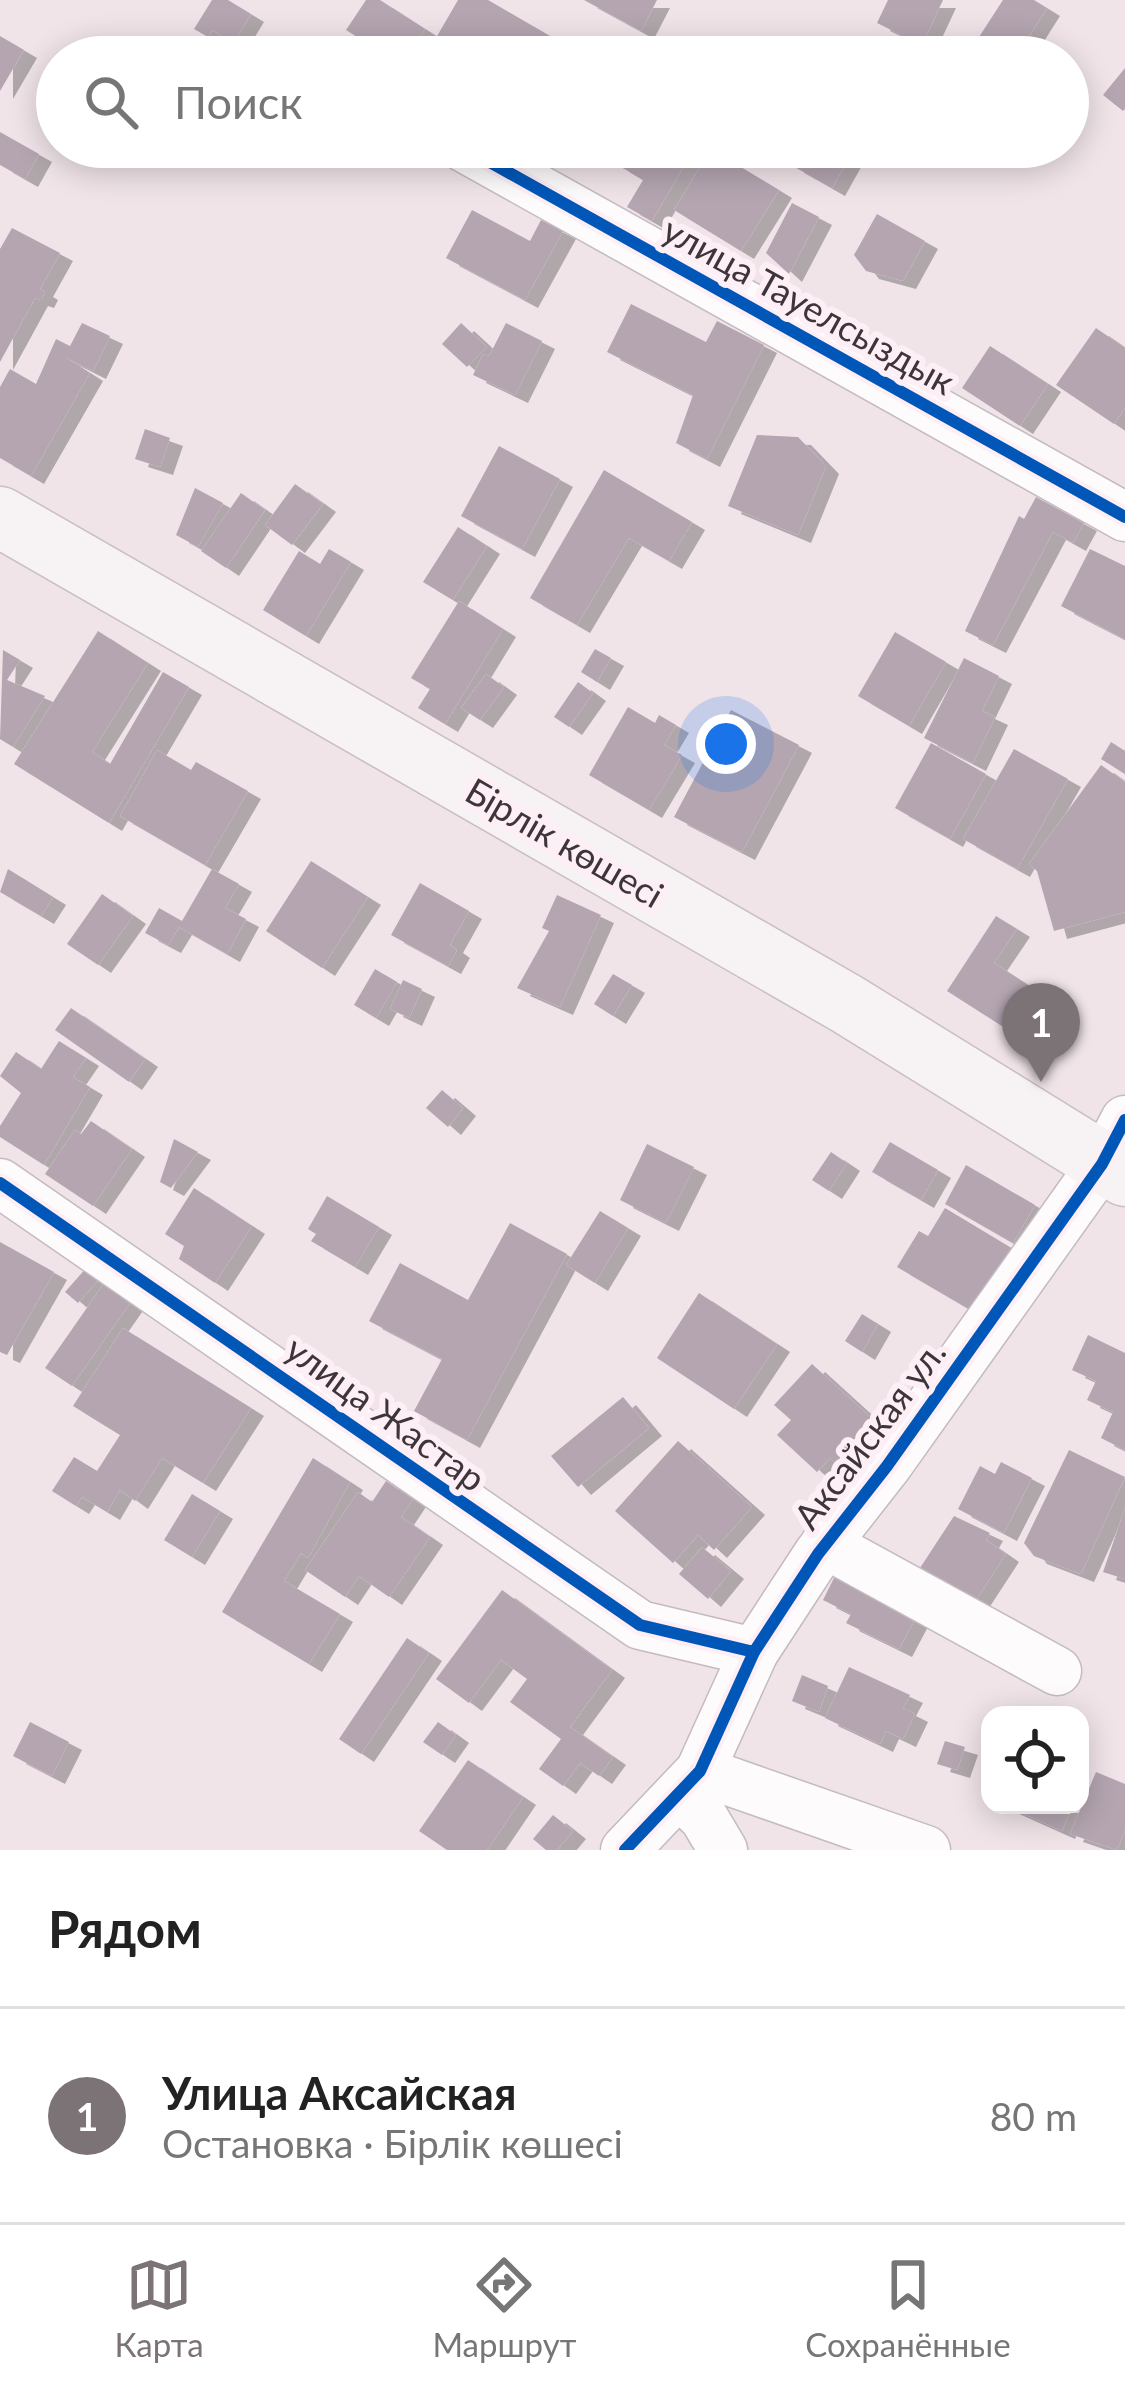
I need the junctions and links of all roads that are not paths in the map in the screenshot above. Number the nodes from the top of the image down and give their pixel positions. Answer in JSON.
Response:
{"nodes":[{"id":1,"x":502,"y":168,"type":"edge"},
{"id":2,"x":0,"y":517,"type":"edge"},
{"id":3,"x":1125,"y":517,"type":"edge"},
{"id":4,"x":1118,"y":1153,"type":"edge"},
{"id":5,"x":0,"y":1183,"type":"edge"},
{"id":6,"x":825,"y":1544,"type":"junction"},
{"id":7,"x":754,"y":1652,"type":"junction"},
{"id":8,"x":1057,"y":1671,"type":"dead end"},
{"id":9,"x":690,"y":1783,"type":"junction"},
{"id":10,"x":625,"y":1850,"type":"edge"},
{"id":11,"x":723,"y":1850,"type":"edge"},
{"id":12,"x":926,"y":1850,"type":"edge"}],
"edges":[{"from":1,"to":3,"type":"street","name":"улица Тауелсыздык"},
{"from":2,"to":4,"type":"main road","name":"Бірлік көшесі"},
{"from":4,"to":6,"type":"street","name":"Аксайская ул."},
{"from":5,"to":7,"type":"street","name":"улица Жастар"},
{"from":6,"to":7,"type":"street","name":"Аксайская ул."},
{"from":6,"to":8,"type":"street"},
{"from":7,"to":9,"type":"street","name":"Аксайская ул."},
{"from":9,"to":10,"type":"street"},
{"from":9,"to":11,"type":"street"},
{"from":9,"to":12,"type":"street"}]}
